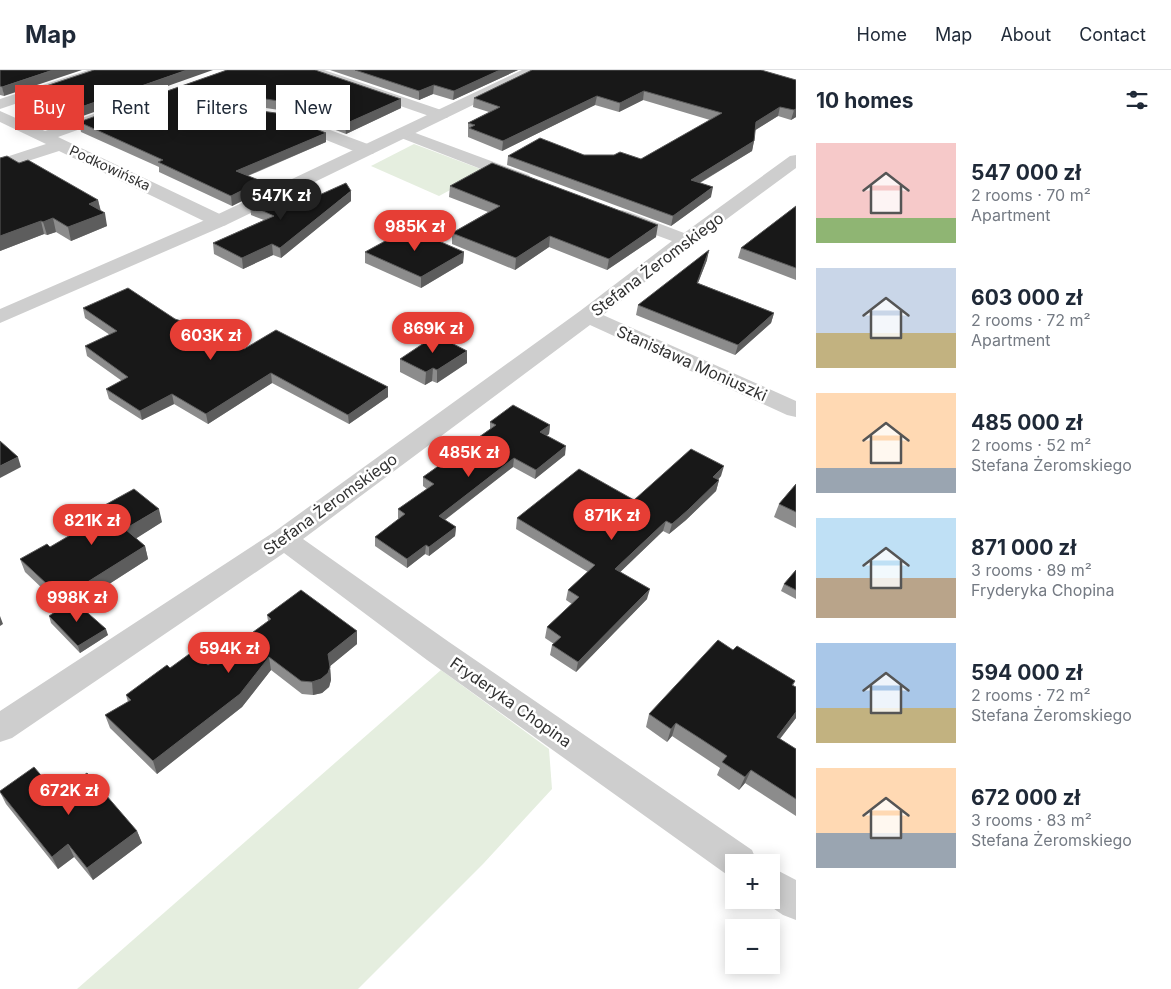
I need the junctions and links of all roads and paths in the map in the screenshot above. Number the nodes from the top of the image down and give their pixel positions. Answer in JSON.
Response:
{"nodes":[{"id":1,"x":102,"y":70,"type":"edge"},
{"id":2,"x":310,"y":70,"type":"edge"},
{"id":3,"x":534,"y":70,"type":"edge"},
{"id":4,"x":0,"y":104,"type":"edge"},
{"id":5,"x":275,"y":115,"type":"edge"},
{"id":6,"x":441,"y":115,"type":"junction"},
{"id":7,"x":0,"y":116,"type":"edge"},
{"id":8,"x":94,"y":119,"type":"edge"},
{"id":9,"x":402,"y":133,"type":"junction"},
{"id":10,"x":44,"y":137,"type":"junction"},
{"id":11,"x":60,"y":145,"type":"junction"},
{"id":12,"x":367,"y":150,"type":"junction"},
{"id":13,"x":796,"y":160,"type":"edge"},
{"id":14,"x":0,"y":165,"type":"edge"},
{"id":15,"x":785,"y":180,"type":"edge"},
{"id":16,"x":538,"y":184,"type":"edge"},
{"id":17,"x":603,"y":209,"type":"edge"},
{"id":18,"x":219,"y":221,"type":"junction"},
{"id":19,"x":686,"y":240,"type":"junction"},
{"id":20,"x":588,"y":316,"type":"junction"},
{"id":21,"x":0,"y":317,"type":"edge"},
{"id":22,"x":796,"y":410,"type":"edge"},
{"id":23,"x":284,"y":538,"type":"junction"},
{"id":24,"x":0,"y":728,"type":"edge"},
{"id":25,"x":728,"y":854,"type":"edge"},
{"id":26,"x":780,"y":891,"type":"edge"},
{"id":27,"x":796,"y":902,"type":"edge"}],
"edges":[{"from":1,"to":4,"type":"street"},
{"from":2,"to":6,"type":"street"},
{"from":3,"to":6,"type":"street"},
{"from":5,"to":12,"type":"street"},
{"from":6,"to":9,"type":"street"},
{"from":7,"to":10,"type":"street","name":"Podkowińska"},
{"from":8,"to":10,"type":"street"},
{"from":9,"to":12,"type":"street"},
{"from":9,"to":16,"type":"street"},
{"from":10,"to":11,"type":"street","name":"Podkowińska"},
{"from":11,"to":14,"type":"street"},
{"from":11,"to":18,"type":"street","name":"Podkowińska"},
{"from":12,"to":18,"type":"street"},
{"from":13,"to":15,"type":"street","name":"Stefana Żeromskiego"},
{"from":15,"to":19,"type":"street","name":"Stefana Żeromskiego"},
{"from":17,"to":19,"type":"street"},
{"from":18,"to":21,"type":"street"},
{"from":19,"to":20,"type":"street","name":"Stefana Żeromskiego"},
{"from":20,"to":22,"type":"street","name":"Stanisława Moniuszki"},
{"from":20,"to":23,"type":"street","name":"Stefana Żeromskiego"},
{"from":23,"to":24,"type":"street","name":"Stefana Żeromskiego"},
{"from":23,"to":25,"type":"street","name":"Fryderyka Chopina"},
{"from":26,"to":27,"type":"street"}]}
